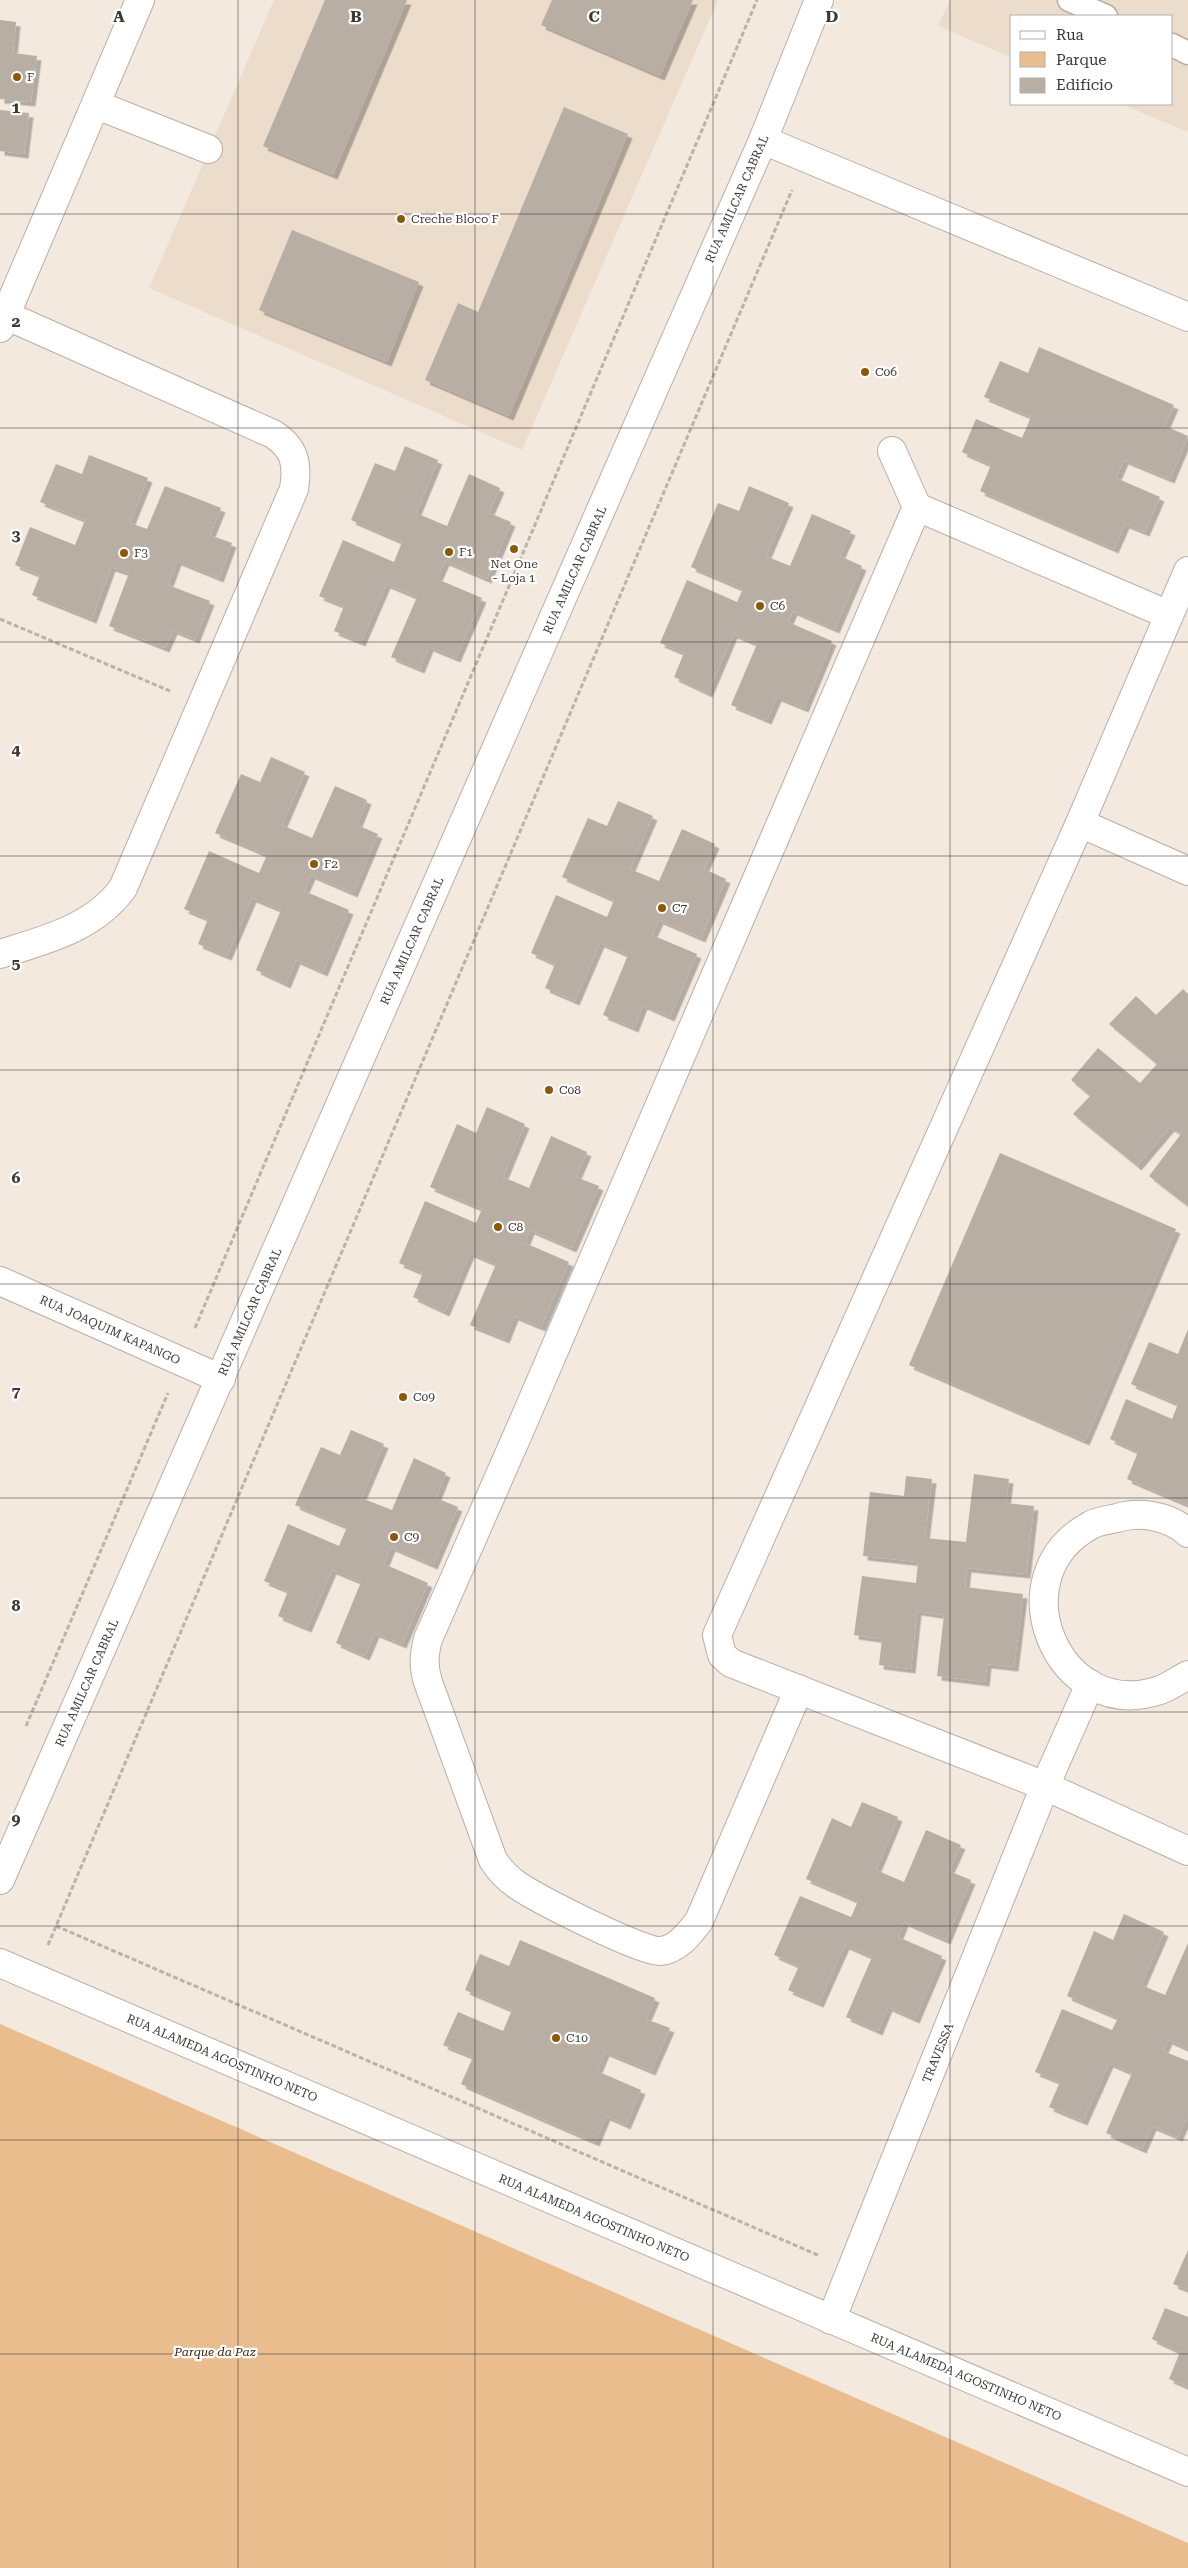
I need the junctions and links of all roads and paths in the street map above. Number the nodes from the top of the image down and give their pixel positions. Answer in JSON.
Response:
{"nodes":[{"id":1,"x":140,"y":0,"type":"edge"},
{"id":2,"x":757,"y":0,"type":"edge"},
{"id":3,"x":819,"y":0,"type":"edge"},
{"id":4,"x":1069,"y":0,"type":"edge"},
{"id":5,"x":1104,"y":15,"type":"edge"},
{"id":6,"x":97,"y":105,"type":"junction"},
{"id":7,"x":763,"y":140,"type":"junction"},
{"id":8,"x":208,"y":149,"type":"dead end"},
{"id":9,"x":806,"y":157,"type":"junction"},
{"id":10,"x":1188,"y":316,"type":"edge"},
{"id":11,"x":3,"y":322,"type":"edge"},
{"id":12,"x":892,"y":451,"type":"dead end"},
{"id":13,"x":917,"y":507,"type":"junction"},
{"id":14,"x":1188,"y":570,"type":"edge"},
{"id":15,"x":1169,"y":615,"type":"junction"},
{"id":16,"x":0,"y":620,"type":"edge"},
{"id":17,"x":201,"y":704,"type":"junction"},
{"id":18,"x":1080,"y":823,"type":"junction"},
{"id":19,"x":1188,"y":871,"type":"edge"},
{"id":20,"x":0,"y":954,"type":"edge"},
{"id":21,"x":0,"y":1281,"type":"edge"},
{"id":22,"x":181,"y":1361,"type":"junction"},
{"id":23,"x":221,"y":1379,"type":"junction"},
{"id":24,"x":1188,"y":1533,"type":"edge"},
{"id":25,"x":1188,"y":1675,"type":"edge"},
{"id":26,"x":1090,"y":1684,"type":"junction"},
{"id":27,"x":799,"y":1689,"type":"junction"},
{"id":28,"x":23,"y":1732,"type":"dead end"},
{"id":29,"x":1045,"y":1786,"type":"junction"},
{"id":30,"x":1188,"y":1851,"type":"edge"},
{"id":31,"x":0,"y":1880,"type":"edge"},
{"id":32,"x":56,"y":1926,"type":"junction"},
{"id":33,"x":0,"y":1963,"type":"edge"},
{"id":34,"x":35,"y":1978,"type":"junction"},
{"id":35,"x":851,"y":2270,"type":"junction"},
{"id":36,"x":831,"y":2320,"type":"junction"},
{"id":37,"x":1188,"y":2472,"type":"edge"}],
"edges":[{"from":1,"to":6,"type":"street"},
{"from":2,"to":22,"type":"path"},
{"from":3,"to":7,"type":"street","name":"RUA AMILCAR CABRAL"},
{"from":4,"to":5,"type":"lane"},
{"from":6,"to":8,"type":"street"},
{"from":6,"to":11,"type":"street"},
{"from":7,"to":9,"type":"street"},
{"from":7,"to":23,"type":"street","name":"RUA AMILCAR CABRAL"},
{"from":9,"to":10,"type":"street"},
{"from":9,"to":32,"type":"path"},
{"from":11,"to":17,"type":"street"},
{"from":12,"to":13,"type":"street"},
{"from":13,"to":15,"type":"street"},
{"from":13,"to":27,"type":"street"},
{"from":14,"to":15,"type":"street"},
{"from":15,"to":18,"type":"street"},
{"from":16,"to":17,"type":"path"},
{"from":17,"to":20,"type":"street"},
{"from":18,"to":19,"type":"street"},
{"from":18,"to":27,"type":"street"},
{"from":21,"to":22,"type":"street","name":"RUA JOAQUIM KAPANGO"},
{"from":22,"to":23,"type":"street","name":"RUA JOAQUIM KAPANGO"},
{"from":22,"to":28,"type":"path"},
{"from":23,"to":31,"type":"street","name":"RUA AMILCAR CABRAL"},
{"from":24,"to":26,"type":"street"},
{"from":25,"to":26,"type":"street"},
{"from":26,"to":29,"type":"street","name":"TRAVESSA"},
{"from":27,"to":29,"type":"street"},
{"from":29,"to":30,"type":"street"},
{"from":29,"to":35,"type":"street","name":"TRAVESSA"},
{"from":32,"to":34,"type":"path"},
{"from":32,"to":35,"type":"path"},
{"from":33,"to":34,"type":"street","name":"RUA ALAMEDA AGOSTINHO NETO"},
{"from":34,"to":36,"type":"street","name":"RUA ALAMEDA AGOSTINHO NETO"},
{"from":35,"to":36,"type":"street","name":"TRAVESSA"},
{"from":36,"to":37,"type":"street","name":"RUA ALAMEDA AGOSTINHO NETO"}]}
